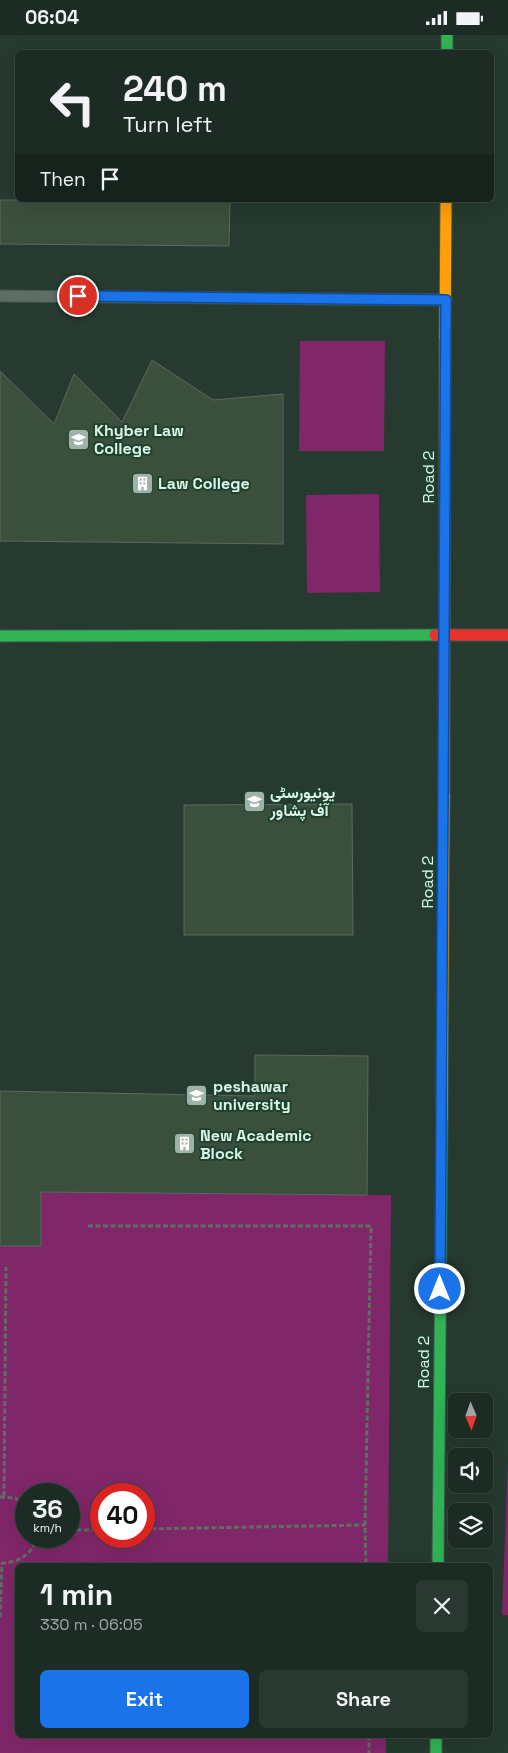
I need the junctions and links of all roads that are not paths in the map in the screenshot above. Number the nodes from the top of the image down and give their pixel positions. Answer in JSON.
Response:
{"nodes":[{"id":1,"x":447,"y":35,"type":"edge"},
{"id":2,"x":447,"y":50,"type":"edge"},
{"id":3,"x":446,"y":202,"type":"edge"},
{"id":4,"x":0,"y":296,"type":"edge"},
{"id":5,"x":446,"y":300,"type":"junction"},
{"id":6,"x":508,"y":635,"type":"edge"},
{"id":7,"x":0,"y":636,"type":"edge"},
{"id":8,"x":444,"y":636,"type":"junction"},
{"id":9,"x":438,"y":1563,"type":"edge"},
{"id":10,"x":436,"y":1738,"type":"edge"},
{"id":11,"x":436,"y":1753,"type":"edge"}],
"edges":[{"from":1,"to":2,"type":"street"},
{"from":3,"to":5,"type":"street","name":"Road 2"},
{"from":4,"to":5,"type":"lane"},
{"from":5,"to":8,"type":"street","name":"Road 2"},
{"from":6,"to":8,"type":"street"},
{"from":7,"to":8,"type":"street"},
{"from":8,"to":9,"type":"street","name":"Road 2"},
{"from":10,"to":11,"type":"street"}]}
